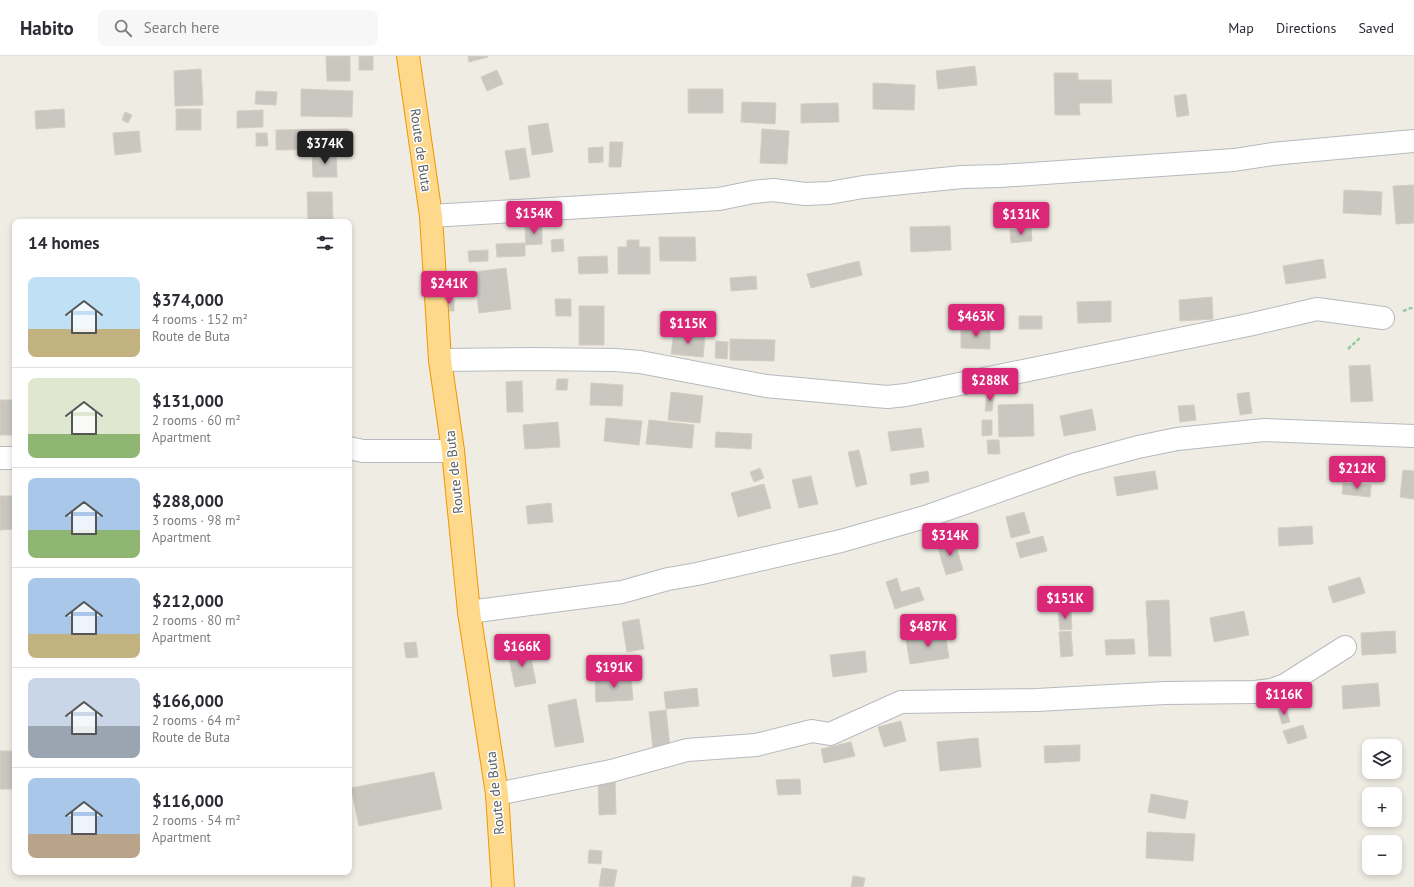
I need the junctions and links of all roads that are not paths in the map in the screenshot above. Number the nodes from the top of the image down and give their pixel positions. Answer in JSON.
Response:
{"nodes":[{"id":1,"x":408,"y":56,"type":"edge"},
{"id":2,"x":1414,"y":142,"type":"edge"},
{"id":3,"x":431,"y":216,"type":"junction"},
{"id":4,"x":1383,"y":318,"type":"dead end"},
{"id":5,"x":440,"y":360,"type":"junction"},
{"id":6,"x":1414,"y":436,"type":"edge"},
{"id":7,"x":352,"y":449,"type":"edge"},
{"id":8,"x":453,"y":451,"type":"junction"},
{"id":9,"x":0,"y":458,"type":"edge"},
{"id":10,"x":12,"y":458,"type":"edge"},
{"id":11,"x":469,"y":612,"type":"junction"},
{"id":12,"x":1345,"y":647,"type":"dead end"},
{"id":13,"x":497,"y":794,"type":"junction"},
{"id":14,"x":503,"y":887,"type":"edge"}],
"edges":[{"from":1,"to":3,"type":"highway","name":"Route de Buta"},
{"from":2,"to":3,"type":"street"},
{"from":3,"to":5,"type":"highway","name":"Route de Buta"},
{"from":4,"to":5,"type":"street"},
{"from":5,"to":8,"type":"highway","name":"Route de Buta"},
{"from":6,"to":11,"type":"street"},
{"from":7,"to":8,"type":"street"},
{"from":8,"to":11,"type":"highway","name":"Route de Buta"},
{"from":9,"to":10,"type":"street"},
{"from":11,"to":13,"type":"highway","name":"Route de Buta"},
{"from":12,"to":13,"type":"street"},
{"from":13,"to":14,"type":"highway","name":"Route de Buta"}]}
